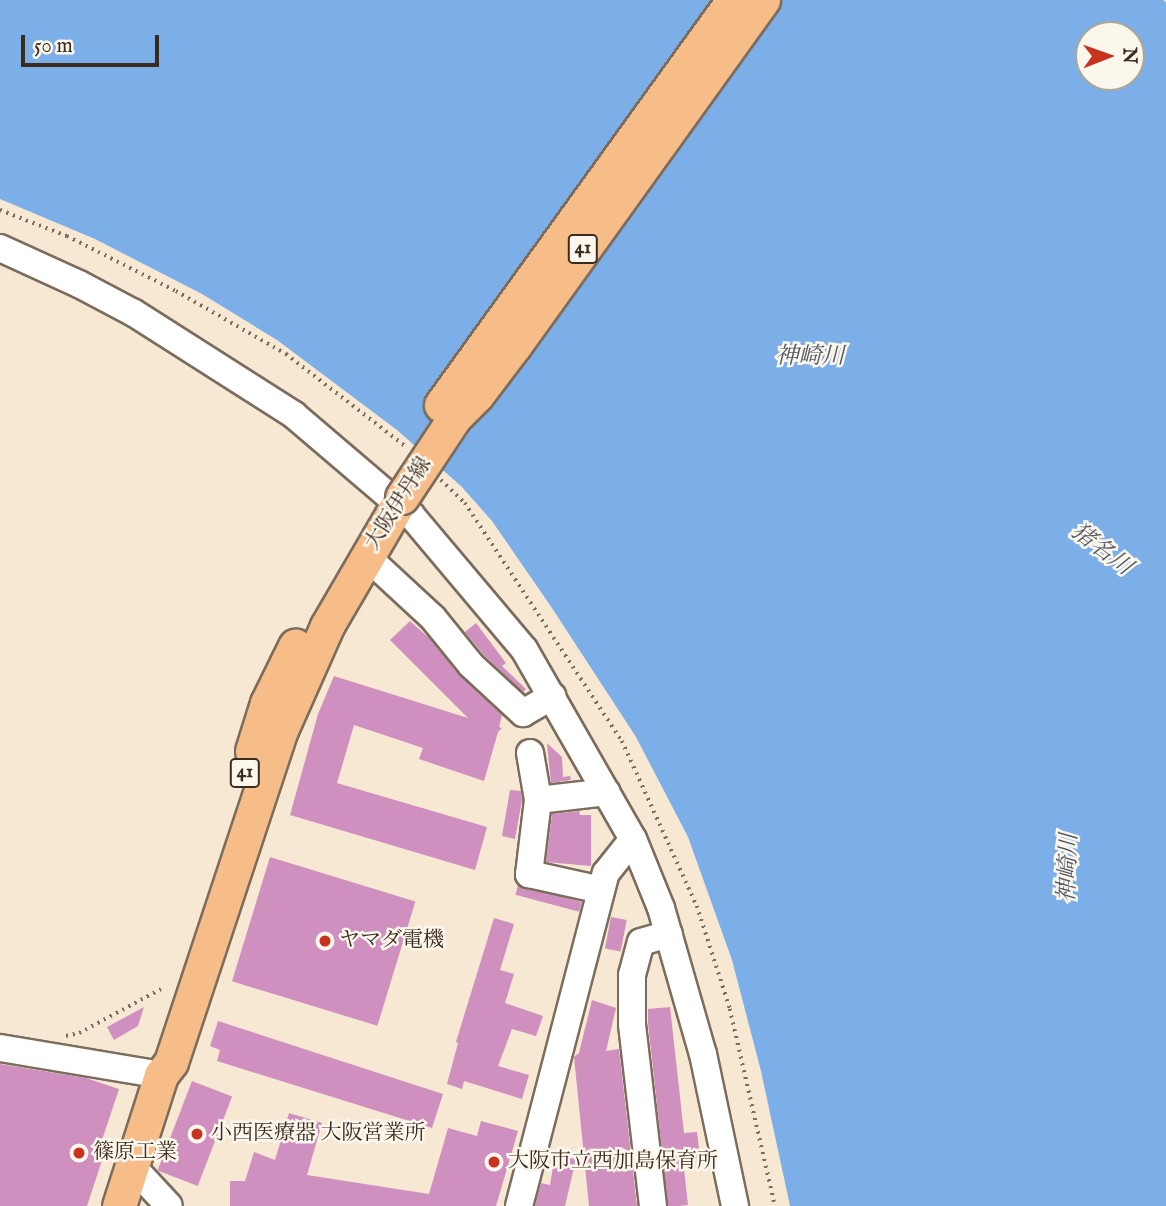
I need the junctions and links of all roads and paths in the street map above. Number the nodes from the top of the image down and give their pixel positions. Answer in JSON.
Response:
{"nodes":[{"id":1,"x":733,"y":0,"type":"edge"},
{"id":2,"x":763,"y":0,"type":"edge"},
{"id":3,"x":0,"y":248,"type":"edge"},
{"id":4,"x":393,"y":493,"type":"junction"},
{"id":5,"x":366,"y":556,"type":"junction"},
{"id":6,"x":553,"y":696,"type":"junction"},
{"id":7,"x":607,"y":792,"type":"junction"},
{"id":8,"x":633,"y":839,"type":"junction"},
{"id":9,"x":601,"y":890,"type":"junction"},
{"id":10,"x":670,"y":934,"type":"junction"},
{"id":11,"x":161,"y":989,"type":"dead end"},
{"id":12,"x":54,"y":1039,"type":"dead end"},
{"id":13,"x":0,"y":1048,"type":"edge"},
{"id":14,"x":161,"y":1075,"type":"junction"},
{"id":15,"x":132,"y":1166,"type":"junction"},
{"id":16,"x":119,"y":1206,"type":"edge"},
{"id":17,"x":169,"y":1206,"type":"edge"},
{"id":18,"x":519,"y":1206,"type":"edge"},
{"id":19,"x":653,"y":1206,"type":"edge"},
{"id":20,"x":735,"y":1206,"type":"edge"}],
"edges":[{"from":1,"to":4,"type":"main road","name":"大阪伊丹線","number":"41","bridge":true},
{"from":2,"to":4,"type":"main road","name":"大阪伊丹線","number":"41","bridge":true},
{"from":3,"to":4,"type":"street"},
{"from":4,"to":5,"type":"main road","name":"大阪伊丹線","number":"41"},
{"from":4,"to":6,"type":"street"},
{"from":4,"to":14,"type":"main road","name":"大阪伊丹線","number":"41"},
{"from":5,"to":6,"type":"street"},
{"from":5,"to":14,"type":"main road","name":"大阪伊丹線","number":"41"},
{"from":6,"to":7,"type":"street"},
{"from":7,"to":8,"type":"street"},
{"from":7,"to":9,"type":"street"},
{"from":8,"to":9,"type":"street"},
{"from":8,"to":10,"type":"street"},
{"from":9,"to":18,"type":"street"},
{"from":10,"to":19,"type":"street"},
{"from":10,"to":20,"type":"street"},
{"from":11,"to":12,"type":"path"},
{"from":13,"to":14,"type":"street"},
{"from":14,"to":15,"type":"main road","name":"大阪伊丹線","number":"41"},
{"from":15,"to":16,"type":"main road","name":"大阪伊丹線","number":"41"},
{"from":15,"to":17,"type":"street"}]}
